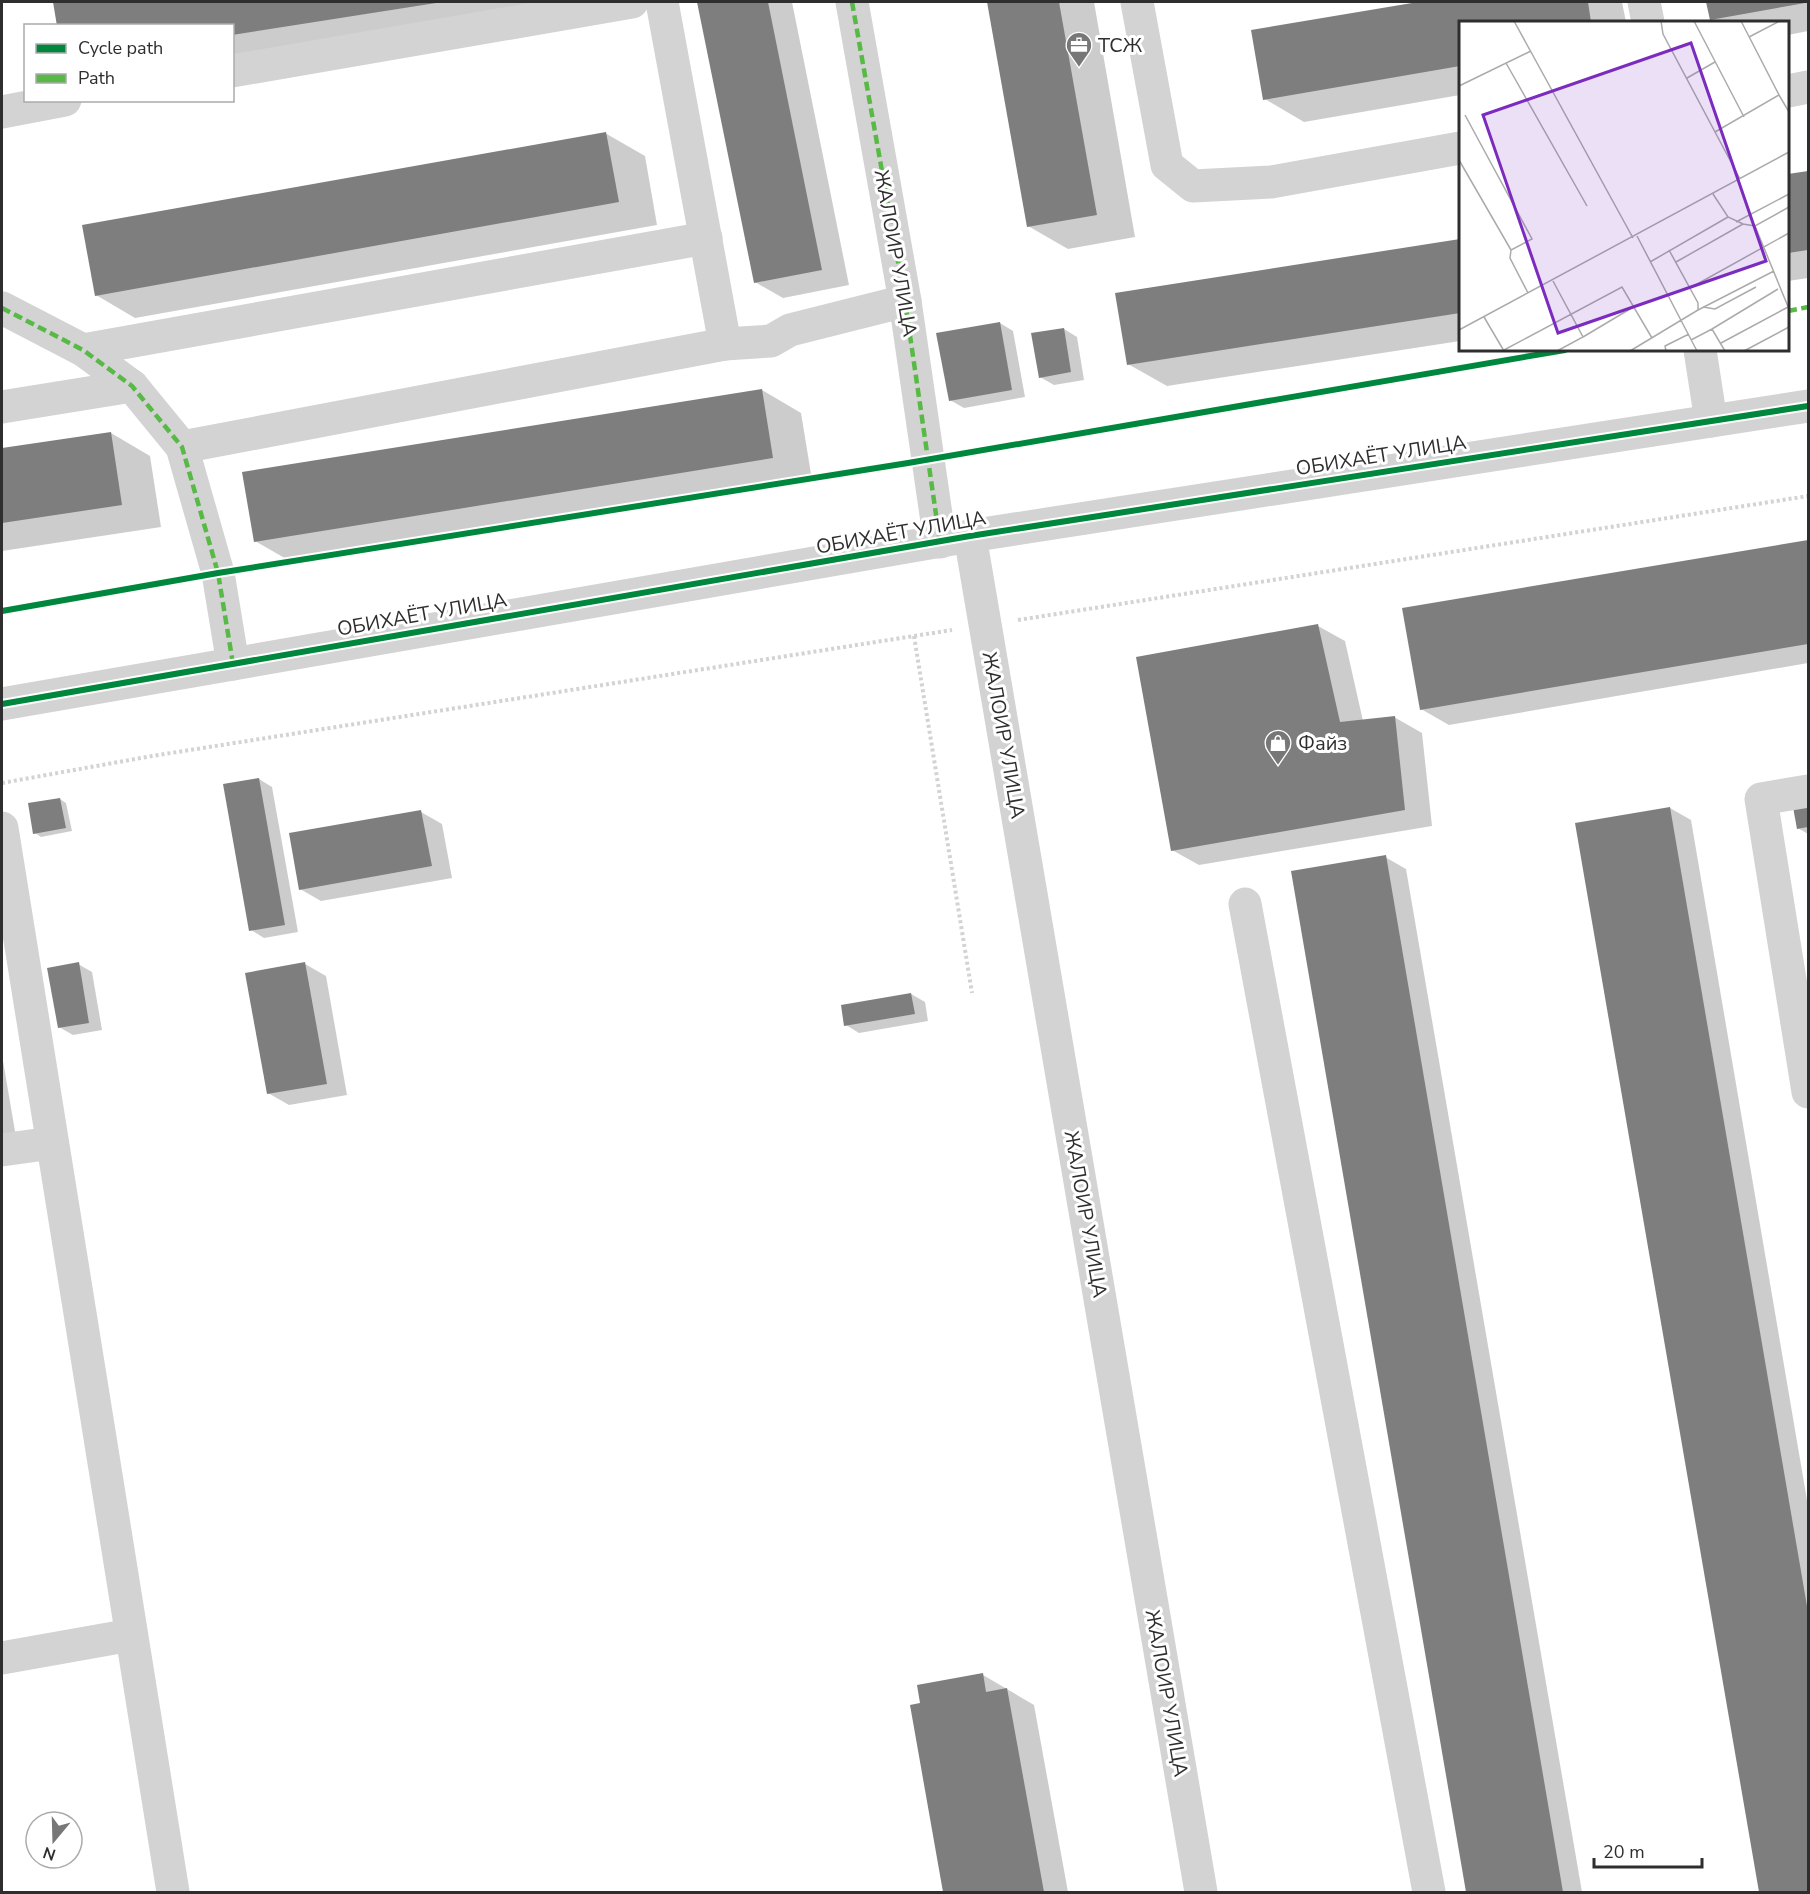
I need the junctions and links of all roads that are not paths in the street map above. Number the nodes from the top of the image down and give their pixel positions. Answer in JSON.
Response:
{"nodes":[{"id":1,"x":632,"y":2,"type":"edge"},
{"id":2,"x":662,"y":2,"type":"edge"},
{"id":3,"x":852,"y":2,"type":"edge"},
{"id":4,"x":1137,"y":2,"type":"edge"},
{"id":5,"x":1644,"y":2,"type":"edge"},
{"id":6,"x":1648,"y":21,"type":"edge"},
{"id":7,"x":234,"y":71,"type":"edge"},
{"id":8,"x":1809,"y":87,"type":"edge"},
{"id":9,"x":1789,"y":91,"type":"edge"},
{"id":10,"x":54,"y":102,"type":"edge"},
{"id":11,"x":2,"y":111,"type":"edge"},
{"id":12,"x":1459,"y":148,"type":"edge"},
{"id":13,"x":706,"y":238,"type":"junction"},
{"id":14,"x":905,"y":301,"type":"junction"},
{"id":15,"x":2,"y":308,"type":"edge"},
{"id":16,"x":725,"y":344,"type":"junction"},
{"id":17,"x":83,"y":350,"type":"junction"},
{"id":18,"x":1700,"y":351,"type":"edge"},
{"id":19,"x":132,"y":386,"type":"junction"},
{"id":20,"x":1809,"y":406,"type":"edge"},
{"id":21,"x":2,"y":407,"type":"edge"},
{"id":22,"x":1711,"y":421,"type":"junction"},
{"id":23,"x":182,"y":447,"type":"junction"},
{"id":24,"x":955,"y":539,"type":"junction"},
{"id":25,"x":233,"y":664,"type":"junction"},
{"id":26,"x":2,"y":704,"type":"edge"},
{"id":27,"x":1809,"y":790,"type":"edge"},
{"id":28,"x":2,"y":828,"type":"edge"},
{"id":29,"x":1245,"y":903,"type":"dead end"},
{"id":30,"x":1809,"y":1092,"type":"edge"},
{"id":31,"x":52,"y":1143,"type":"junction"},
{"id":32,"x":2,"y":1150,"type":"edge"},
{"id":33,"x":131,"y":1635,"type":"junction"},
{"id":34,"x":2,"y":1658,"type":"edge"},
{"id":35,"x":173,"y":1893,"type":"edge"},
{"id":36,"x":1201,"y":1893,"type":"edge"},
{"id":37,"x":1429,"y":1893,"type":"edge"}],
"edges":[{"from":1,"to":7,"type":"street"},
{"from":2,"to":13,"type":"street"},
{"from":3,"to":14,"type":"street","name":"ЖАЛОИР УЛИЦА"},
{"from":4,"to":12,"type":"street"},
{"from":5,"to":6,"type":"street"},
{"from":8,"to":9,"type":"street"},
{"from":10,"to":11,"type":"street"},
{"from":13,"to":16,"type":"street"},
{"from":13,"to":17,"type":"street"},
{"from":14,"to":16,"type":"street"},
{"from":14,"to":24,"type":"street","name":"ЖАЛОИР УЛИЦА"},
{"from":15,"to":17,"type":"street"},
{"from":16,"to":23,"type":"street"},
{"from":17,"to":19,"type":"street"},
{"from":18,"to":22,"type":"street"},
{"from":19,"to":21,"type":"street"},
{"from":19,"to":23,"type":"street"},
{"from":20,"to":22,"type":"street","name":"ОБИХАЁТ УЛИЦА"},
{"from":22,"to":24,"type":"street","name":"ОБИХАЁТ УЛИЦА"},
{"from":23,"to":25,"type":"street"},
{"from":24,"to":25,"type":"street","name":"ОБИХАЁТ УЛИЦА"},
{"from":24,"to":36,"type":"street","name":"ЖАЛОИР УЛИЦА"},
{"from":25,"to":26,"type":"street","name":"ОБИХАЁТ УЛИЦА"},
{"from":27,"to":30,"type":"street"},
{"from":28,"to":31,"type":"street"},
{"from":29,"to":37,"type":"street"},
{"from":31,"to":32,"type":"street"},
{"from":31,"to":33,"type":"street"},
{"from":33,"to":34,"type":"street"},
{"from":33,"to":35,"type":"street"}]}
